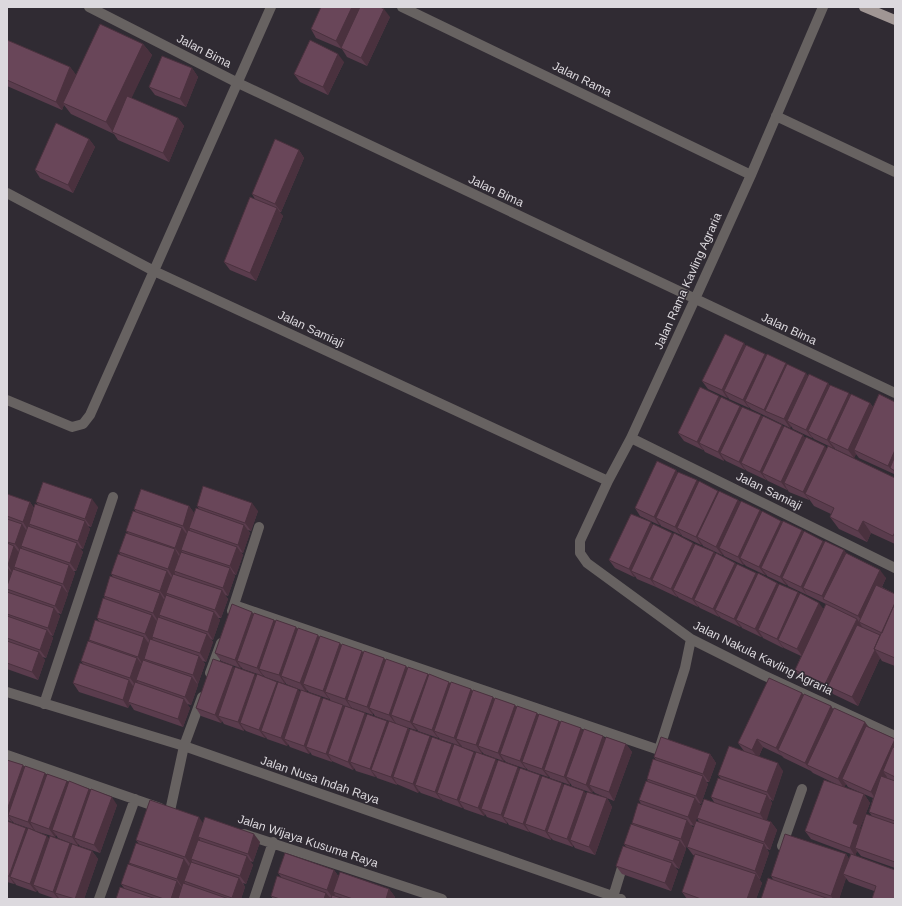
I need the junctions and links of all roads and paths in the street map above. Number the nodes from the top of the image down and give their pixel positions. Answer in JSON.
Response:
{"nodes":[{"id":1,"x":88,"y":7,"type":"edge"},
{"id":2,"x":271,"y":7,"type":"edge"},
{"id":3,"x":402,"y":7,"type":"edge"},
{"id":4,"x":823,"y":7,"type":"edge"},
{"id":5,"x":864,"y":7,"type":"edge"},
{"id":6,"x":895,"y":20,"type":"edge"},
{"id":7,"x":238,"y":83,"type":"junction"},
{"id":8,"x":776,"y":116,"type":"junction"},
{"id":9,"x":895,"y":172,"type":"edge"},
{"id":10,"x":751,"y":175,"type":"junction"},
{"id":11,"x":7,"y":194,"type":"edge"},
{"id":12,"x":154,"y":271,"type":"junction"},
{"id":13,"x":695,"y":299,"type":"junction"},
{"id":14,"x":895,"y":393,"type":"edge"},
{"id":15,"x":7,"y":400,"type":"edge"},
{"id":16,"x":631,"y":438,"type":"junction"},
{"id":17,"x":608,"y":481,"type":"junction"},
{"id":18,"x":113,"y":497,"type":"dead end"},
{"id":19,"x":259,"y":527,"type":"dead end"},
{"id":20,"x":587,"y":563,"type":"joint"},
{"id":21,"x":895,"y":568,"type":"edge"},
{"id":22,"x":234,"y":605,"type":"junction"},
{"id":23,"x":229,"y":620,"type":"edge"},
{"id":24,"x":224,"y":635,"type":"edge"},
{"id":25,"x":691,"y":639,"type":"junction"},
{"id":26,"x":7,"y":692,"type":"edge"},
{"id":27,"x":44,"y":704,"type":"junction"},
{"id":28,"x":895,"y":736,"type":"edge"},
{"id":29,"x":184,"y":746,"type":"junction"},
{"id":30,"x":7,"y":756,"type":"edge"},
{"id":31,"x":802,"y":789,"type":"dead end"},
{"id":32,"x":135,"y":800,"type":"junction"},
{"id":33,"x":236,"y":831,"type":"edge"},
{"id":34,"x":273,"y":842,"type":"junction"},
{"id":35,"x":627,"y":852,"type":"edge"},
{"id":36,"x":779,"y":855,"type":"edge"},
{"id":37,"x":425,"y":896,"type":"edge"},
{"id":38,"x":617,"y":898,"type":"edge"},
{"id":39,"x":99,"y":899,"type":"edge"},
{"id":40,"x":254,"y":899,"type":"edge"},
{"id":41,"x":442,"y":899,"type":"edge"}],
"edges":[{"from":1,"to":7,"type":"street","name":"Jalan Bima"},
{"from":2,"to":7,"type":"street"},
{"from":3,"to":10,"type":"street","name":"Jalan Rama"},
{"from":4,"to":8,"type":"street","name":"Jalan Rama Kavling Agraria"},
{"from":5,"to":6,"type":"main road"},
{"from":7,"to":12,"type":"street"},
{"from":7,"to":13,"type":"street","name":"Jalan Bima"},
{"from":8,"to":9,"type":"street"},
{"from":8,"to":10,"type":"street","name":"Jalan Rama Kavling Agraria"},
{"from":10,"to":13,"type":"street","name":"Jalan Rama Kavling Agraria"},
{"from":11,"to":12,"type":"street","name":"Jalan Samiaji"},
{"from":12,"to":15,"type":"street"},
{"from":12,"to":17,"type":"street","name":"Jalan Samiaji"},
{"from":13,"to":14,"type":"street","name":"Jalan Bima"},
{"from":13,"to":16,"type":"street","name":"Jalan Rama Kavling Agraria"},
{"from":16,"to":17,"type":"street","name":"Jalan Rama Kavling Agraria"},
{"from":16,"to":21,"type":"street","name":"Jalan Samiaji"},
{"from":17,"to":20,"type":"street","name":"Jalan Rama Kavling Agraria"},
{"from":18,"to":27,"type":"street"},
{"from":19,"to":22,"type":"street"},
{"from":20,"to":25,"type":"street","name":"Jalan Nakula Kavling Agraria"},
{"from":22,"to":23,"type":"street"},
{"from":22,"to":25,"type":"street"},
{"from":24,"to":29,"type":"street"},
{"from":25,"to":28,"type":"street","name":"Jalan Nakula Kavling Agraria"},
{"from":26,"to":27,"type":"street","name":"Jalan Nusa Indah Raya"},
{"from":27,"to":29,"type":"street","name":"Jalan Nusa Indah Raya"},
{"from":29,"to":32,"type":"street"},
{"from":29,"to":38,"type":"street","name":"Jalan Nusa Indah Raya"},
{"from":30,"to":32,"type":"street"},
{"from":31,"to":36,"type":"street"},
{"from":32,"to":39,"type":"street"},
{"from":33,"to":34,"type":"street","name":"Jalan Wijaya Kusuma Raya"},
{"from":34,"to":37,"type":"street","name":"Jalan Wijaya Kusuma Raya"},
{"from":34,"to":40,"type":"street"},
{"from":35,"to":38,"type":"street"},
{"from":37,"to":41,"type":"street","name":"Jalan Wijaya Kusuma Raya"}]}
